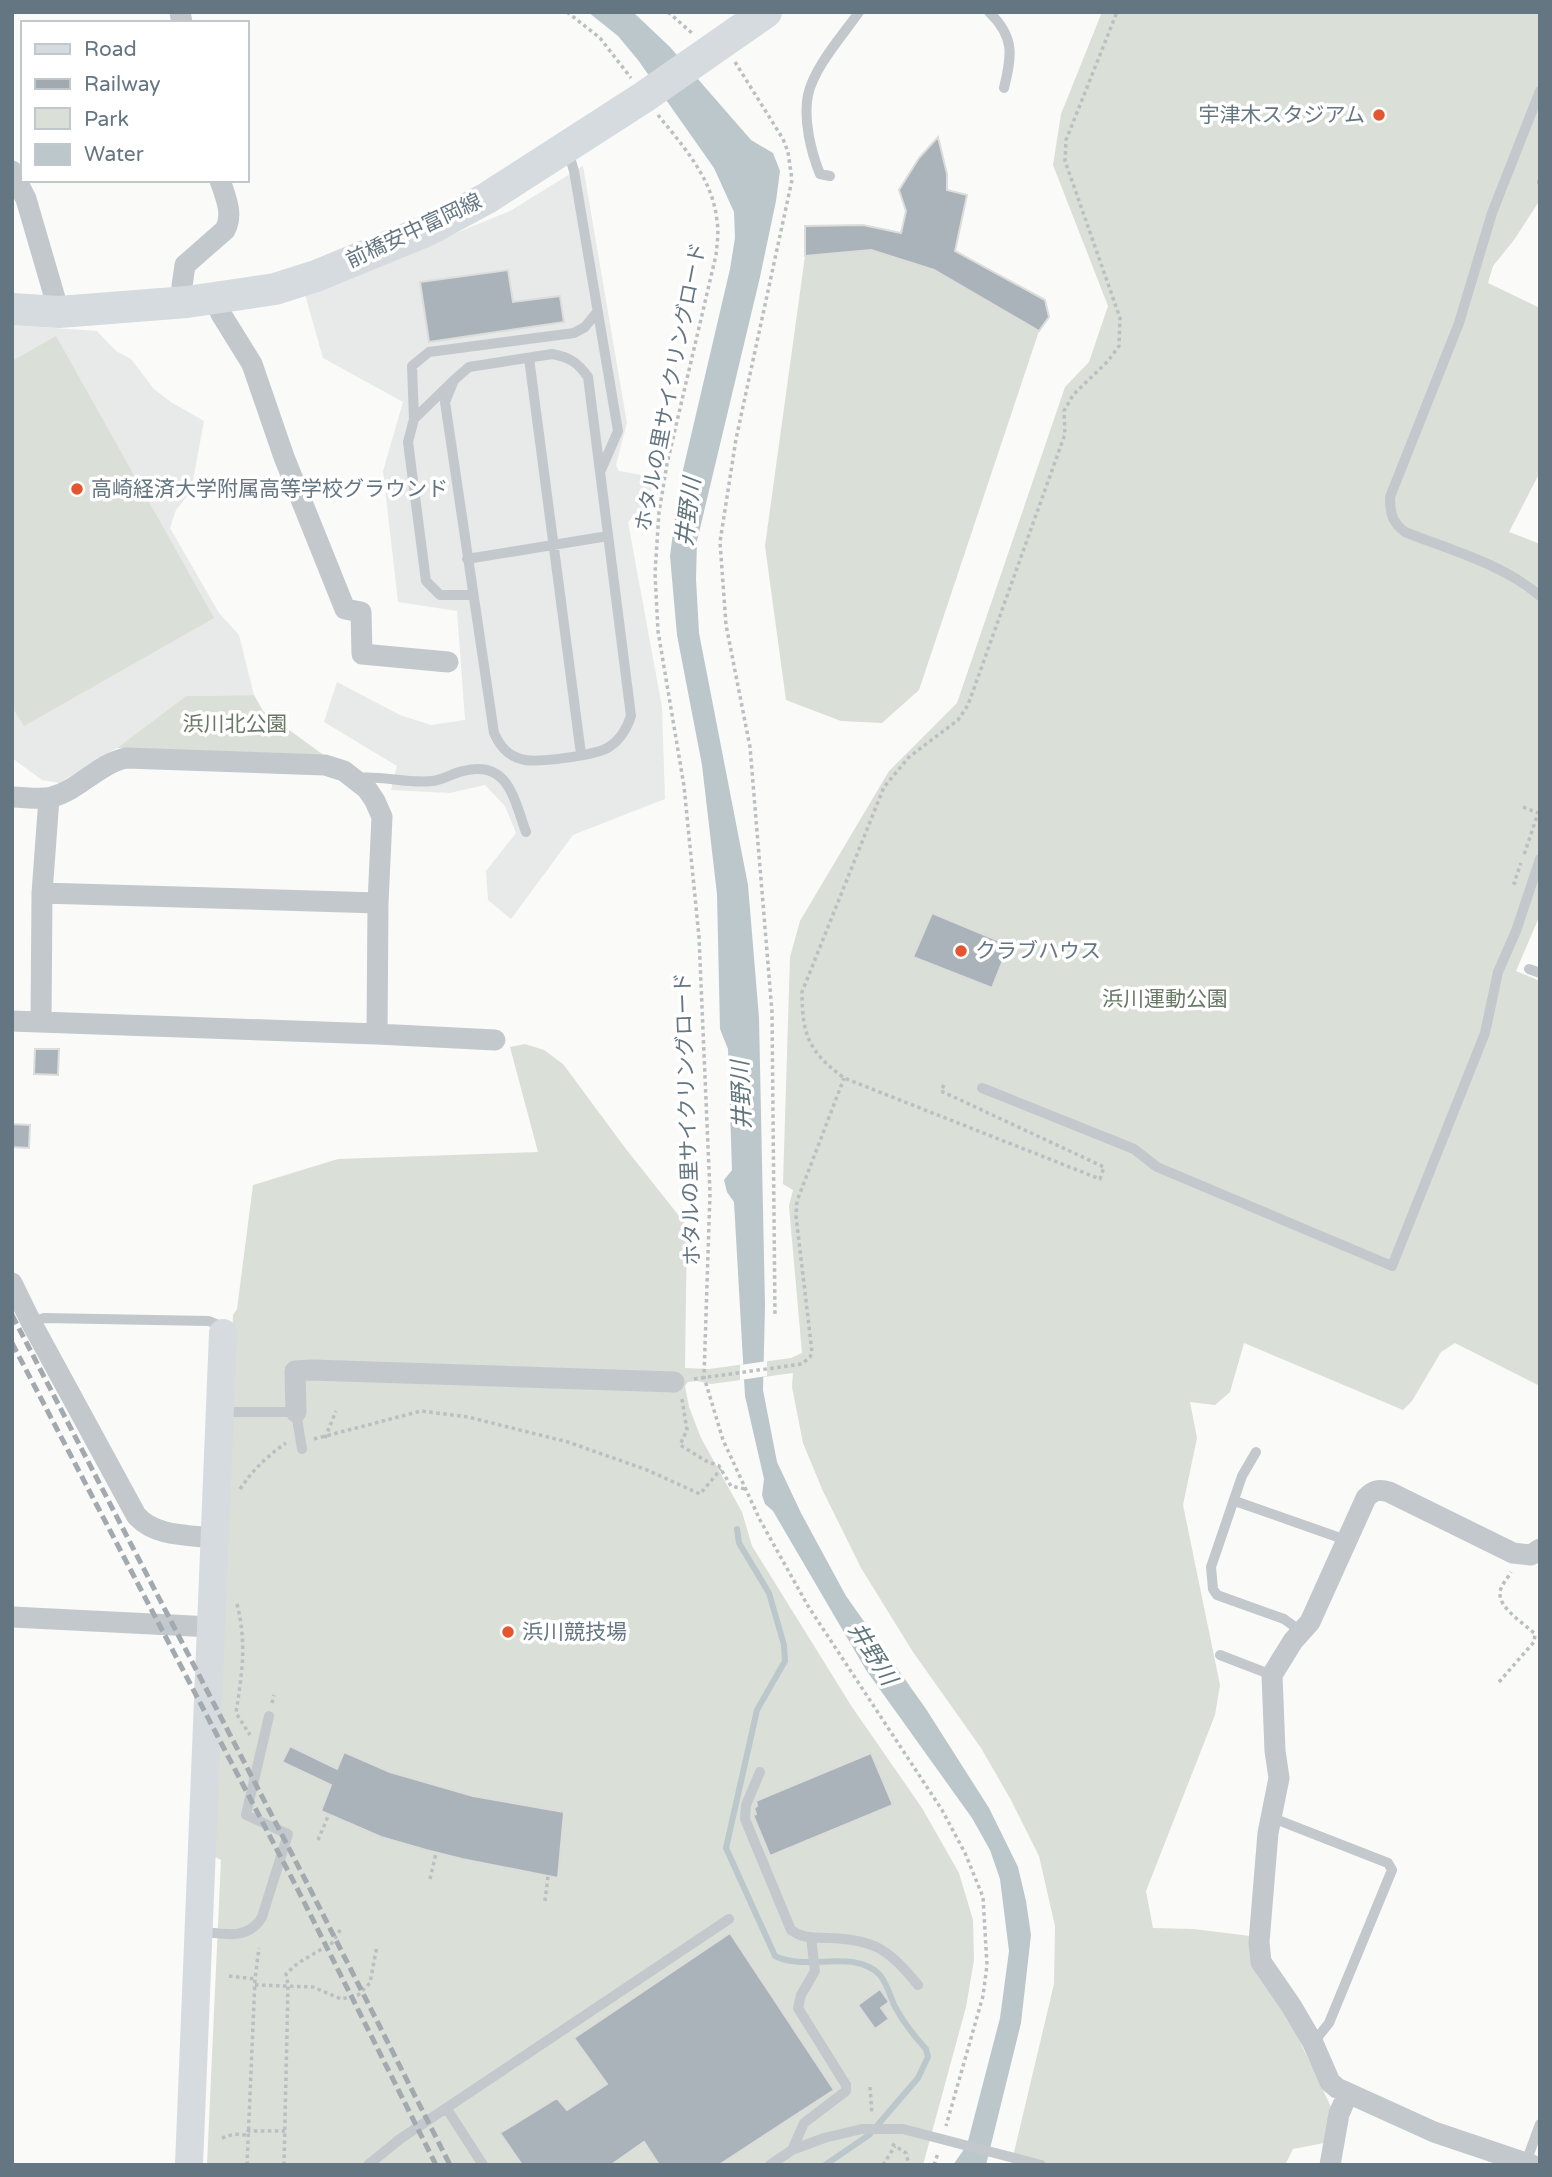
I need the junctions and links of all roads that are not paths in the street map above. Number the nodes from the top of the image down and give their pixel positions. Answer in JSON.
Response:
{"nodes":[{"id":1,"x":766,"y":12,"type":"edge"},
{"id":2,"x":859,"y":12,"type":"edge"},
{"id":3,"x":989,"y":12,"type":"edge"},
{"id":4,"x":1004,"y":88,"type":"dead end"},
{"id":5,"x":1540,"y":91,"type":"edge"},
{"id":6,"x":567,"y":148,"type":"junction"},
{"id":7,"x":12,"y":171,"type":"edge"},
{"id":8,"x":830,"y":176,"type":"dead end"},
{"id":9,"x":221,"y":182,"type":"edge"},
{"id":10,"x":201,"y":300,"type":"junction"},
{"id":11,"x":12,"y":309,"type":"edge"},
{"id":12,"x":58,"y":312,"type":"junction"},
{"id":13,"x":597,"y":312,"type":"junction"},
{"id":14,"x":529,"y":358,"type":"junction"},
{"id":15,"x":454,"y":380,"type":"junction"},
{"id":16,"x":414,"y":419,"type":"junction"},
{"id":17,"x":600,"y":472,"type":"junction"},
{"id":18,"x":608,"y":536,"type":"junction"},
{"id":19,"x":554,"y":545,"type":"junction"},
{"id":20,"x":467,"y":558,"type":"junction"},
{"id":21,"x":472,"y":595,"type":"junction"},
{"id":22,"x":1540,"y":596,"type":"edge"},
{"id":23,"x":449,"y":662,"type":"dead end"},
{"id":24,"x":581,"y":754,"type":"junction"},
{"id":25,"x":354,"y":778,"type":"junction"},
{"id":26,"x":12,"y":797,"type":"edge"},
{"id":27,"x":49,"y":798,"type":"junction"},
{"id":28,"x":526,"y":832,"type":"dead end"},
{"id":29,"x":1540,"y":859,"type":"edge"},
{"id":30,"x":42,"y":893,"type":"junction"},
{"id":31,"x":378,"y":902,"type":"junction"},
{"id":32,"x":12,"y":1021,"type":"edge"},
{"id":33,"x":41,"y":1021,"type":"junction"},
{"id":34,"x":377,"y":1034,"type":"junction"},
{"id":35,"x":495,"y":1040,"type":"dead end"},
{"id":36,"x":982,"y":1088,"type":"dead end"},
{"id":37,"x":12,"y":1283,"type":"edge"},
{"id":38,"x":30,"y":1322,"type":"junction"},
{"id":39,"x":223,"y":1333,"type":"joint"},
{"id":40,"x":674,"y":1382,"type":"road end"},
{"id":41,"x":220,"y":1412,"type":"junction"},
{"id":42,"x":296,"y":1412,"type":"junction"},
{"id":43,"x":301,"y":1444,"type":"road end"},
{"id":44,"x":1256,"y":1452,"type":"dead end"},
{"id":45,"x":1235,"y":1501,"type":"junction"},
{"id":46,"x":215,"y":1538,"type":"junction"},
{"id":47,"x":1346,"y":1540,"type":"junction"},
{"id":48,"x":1531,"y":1552,"type":"edge"},
{"id":49,"x":12,"y":1617,"type":"edge"},
{"id":50,"x":212,"y":1628,"type":"junction"},
{"id":51,"x":1302,"y":1632,"type":"junction"},
{"id":52,"x":1220,"y":1655,"type":"dead end"},
{"id":53,"x":1272,"y":1675,"type":"junction"},
{"id":54,"x":269,"y":1716,"type":"dead end"},
{"id":55,"x":760,"y":1772,"type":"dead end"},
{"id":56,"x":1270,"y":1817,"type":"junction"},
{"id":57,"x":729,"y":1919,"type":"dead end"},
{"id":58,"x":199,"y":1931,"type":"junction"},
{"id":59,"x":811,"y":1937,"type":"junction"},
{"id":60,"x":918,"y":1985,"type":"dead end"},
{"id":61,"x":1313,"y":2043,"type":"junction"},
{"id":62,"x":1348,"y":2093,"type":"junction"},
{"id":63,"x":447,"y":2109,"type":"junction"},
{"id":64,"x":1540,"y":2124,"type":"edge"},
{"id":65,"x":792,"y":2150,"type":"junction"},
{"id":66,"x":1528,"y":2164,"type":"edge"},
{"id":67,"x":189,"y":2165,"type":"edge"},
{"id":68,"x":368,"y":2165,"type":"edge"},
{"id":69,"x":483,"y":2165,"type":"edge"},
{"id":70,"x":771,"y":2165,"type":"edge"},
{"id":71,"x":1041,"y":2165,"type":"edge"},
{"id":72,"x":1330,"y":2165,"type":"edge"}],
"edges":[{"from":1,"to":6,"type":"main road","name":"前橋安中富岡線"},
{"from":2,"to":8,"type":"lane"},
{"from":3,"to":4,"type":"lane"},
{"from":5,"to":22,"type":"lane"},
{"from":6,"to":10,"type":"main road","name":"前橋安中富岡線"},
{"from":6,"to":13,"type":"lane"},
{"from":7,"to":12,"type":"street"},
{"from":9,"to":10,"type":"street"},
{"from":10,"to":12,"type":"main road","name":"前橋安中富岡線"},
{"from":10,"to":23,"type":"street"},
{"from":11,"to":12,"type":"main road","name":"前橋安中富岡線"},
{"from":13,"to":16,"type":"lane"},
{"from":13,"to":17,"type":"lane"},
{"from":14,"to":15,"type":"lane"},
{"from":14,"to":17,"type":"lane"},
{"from":14,"to":19,"type":"lane"},
{"from":15,"to":16,"type":"lane"},
{"from":15,"to":20,"type":"lane"},
{"from":16,"to":21,"type":"lane"},
{"from":17,"to":18,"type":"lane"},
{"from":18,"to":19,"type":"lane"},
{"from":18,"to":24,"type":"lane"},
{"from":19,"to":20,"type":"lane"},
{"from":19,"to":24,"type":"lane"},
{"from":20,"to":21,"type":"lane"},
{"from":21,"to":24,"type":"lane"},
{"from":25,"to":27,"type":"street"},
{"from":25,"to":28,"type":"lane"},
{"from":25,"to":31,"type":"street"},
{"from":26,"to":27,"type":"street"},
{"from":27,"to":30,"type":"street"},
{"from":29,"to":36,"type":"lane"},
{"from":30,"to":31,"type":"street"},
{"from":30,"to":33,"type":"street"},
{"from":31,"to":34,"type":"street"},
{"from":32,"to":33,"type":"street"},
{"from":33,"to":34,"type":"street"},
{"from":34,"to":35,"type":"street"},
{"from":37,"to":38,"type":"street"},
{"from":38,"to":39,"type":"lane"},
{"from":38,"to":46,"type":"street"},
{"from":39,"to":41,"type":"street"},
{"from":40,"to":42,"type":"street"},
{"from":41,"to":42,"type":"lane"},
{"from":41,"to":46,"type":"street"},
{"from":42,"to":43,"type":"lane"},
{"from":44,"to":45,"type":"lane"},
{"from":45,"to":47,"type":"lane"},
{"from":45,"to":51,"type":"lane"},
{"from":46,"to":50,"type":"street"},
{"from":47,"to":48,"type":"street"},
{"from":47,"to":51,"type":"street"},
{"from":49,"to":50,"type":"street"},
{"from":50,"to":58,"type":"street"},
{"from":51,"to":53,"type":"street"},
{"from":52,"to":53,"type":"lane"},
{"from":53,"to":56,"type":"street"},
{"from":54,"to":58,"type":"lane"},
{"from":55,"to":59,"type":"lane"},
{"from":56,"to":61,"type":"street"},
{"from":56,"to":61,"type":"lane"},
{"from":57,"to":63,"type":"lane"},
{"from":58,"to":67,"type":"street"},
{"from":59,"to":60,"type":"lane"},
{"from":59,"to":65,"type":"lane"},
{"from":61,"to":62,"type":"street"},
{"from":62,"to":66,"type":"street"},
{"from":62,"to":72,"type":"street"},
{"from":63,"to":68,"type":"lane"},
{"from":63,"to":69,"type":"lane"},
{"from":64,"to":66,"type":"lane"},
{"from":65,"to":70,"type":"lane"},
{"from":65,"to":71,"type":"lane"}]}
